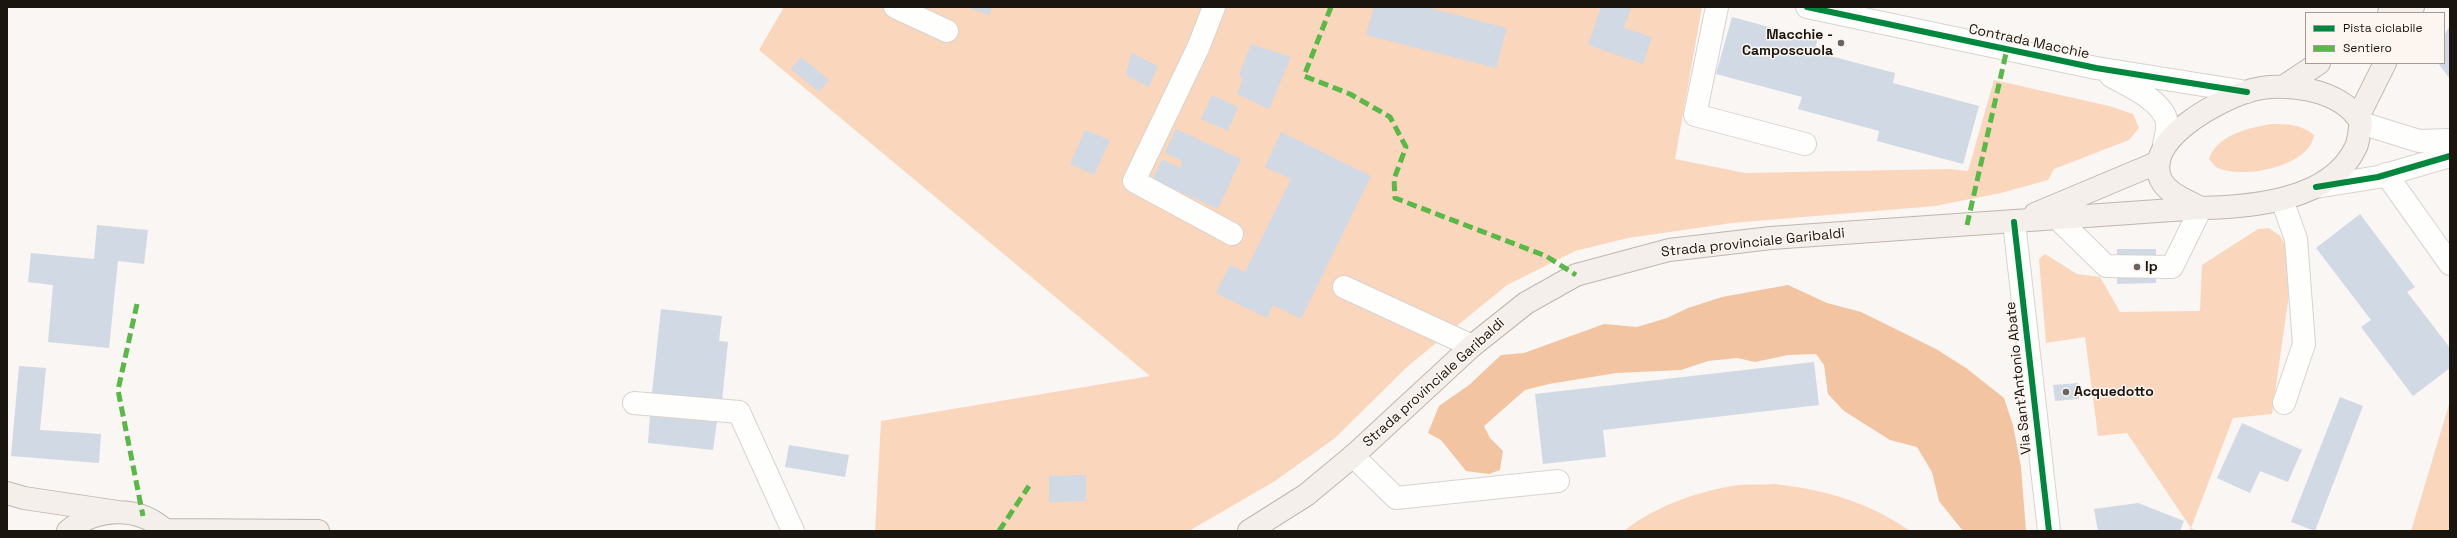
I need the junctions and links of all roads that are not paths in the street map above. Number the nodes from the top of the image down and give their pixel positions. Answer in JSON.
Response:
{"nodes":[{"id":1,"x":895,"y":7,"type":"edge"},
{"id":2,"x":1214,"y":7,"type":"edge"},
{"id":3,"x":1717,"y":7,"type":"edge"},
{"id":4,"x":1807,"y":7,"type":"edge"},
{"id":5,"x":947,"y":31,"type":"dead end"},
{"id":6,"x":2318,"y":64,"type":"edge"},
{"id":7,"x":2385,"y":64,"type":"edge"},
{"id":8,"x":2096,"y":68,"type":"junction"},
{"id":9,"x":2284,"y":87,"type":"junction"},
{"id":10,"x":2247,"y":92,"type":"junction"},
{"id":11,"x":2360,"y":120,"type":"junction"},
{"id":12,"x":2450,"y":140,"type":"edge"},
{"id":13,"x":1805,"y":144,"type":"dead end"},
{"id":14,"x":2162,"y":153,"type":"junction"},
{"id":15,"x":2450,"y":156,"type":"edge"},
{"id":16,"x":2386,"y":174,"type":"junction"},
{"id":17,"x":2316,"y":187,"type":"junction"},
{"id":18,"x":2282,"y":200,"type":"junction"},
{"id":19,"x":2201,"y":208,"type":"junction"},
{"id":20,"x":2056,"y":218,"type":"junction"},
{"id":21,"x":2014,"y":222,"type":"junction"},
{"id":22,"x":1232,"y":234,"type":"dead end"},
{"id":23,"x":2450,"y":264,"type":"edge"},
{"id":24,"x":1344,"y":287,"type":"dead end"},
{"id":25,"x":1472,"y":346,"type":"junction"},
{"id":26,"x":634,"y":403,"type":"dead end"},
{"id":27,"x":2284,"y":403,"type":"dead end"},
{"id":28,"x":1352,"y":456,"type":"junction"},
{"id":29,"x":1558,"y":481,"type":"dead end"},
{"id":30,"x":7,"y":493,"type":"edge"},
{"id":31,"x":118,"y":512,"type":"junction"},
{"id":32,"x":166,"y":530,"type":"edge"},
{"id":33,"x":68,"y":531,"type":"edge"},
{"id":34,"x":318,"y":531,"type":"edge"},
{"id":35,"x":793,"y":531,"type":"edge"},
{"id":36,"x":1249,"y":531,"type":"edge"},
{"id":37,"x":2049,"y":531,"type":"edge"}],
"edges":[{"from":1,"to":5,"type":"street"},
{"from":2,"to":22,"type":"street"},
{"from":3,"to":13,"type":"street"},
{"from":4,"to":8,"type":"street","name":"Contrada Macchie"},
{"from":6,"to":9,"type":"main road"},
{"from":7,"to":11,"type":"main road","name":"Strada provinciale Garibaldi"},
{"from":8,"to":10,"type":"street","name":"Contrada Macchie"},
{"from":8,"to":14,"type":"street","name":"Contrada Macchie"},
{"from":9,"to":10,"type":"main road"},
{"from":9,"to":11,"type":"main road"},
{"from":10,"to":14,"type":"main road"},
{"from":11,"to":12,"type":"street"},
{"from":11,"to":17,"type":"main road","name":"Strada provinciale Garibaldi"},
{"from":14,"to":19,"type":"main road"},
{"from":14,"to":21,"type":"main road","name":"Strada provinciale Garibaldi"},
{"from":15,"to":16,"type":"street"},
{"from":16,"to":17,"type":"street"},
{"from":16,"to":23,"type":"street"},
{"from":17,"to":18,"type":"main road","name":"Strada provinciale Garibaldi"},
{"from":18,"to":19,"type":"main road","name":"Strada provinciale Garibaldi"},
{"from":18,"to":27,"type":"street"},
{"from":19,"to":20,"type":"main road","name":"Strada provinciale Garibaldi"},
{"from":19,"to":20,"type":"street"},
{"from":20,"to":21,"type":"main road","name":"Strada provinciale Garibaldi"},
{"from":21,"to":25,"type":"main road","name":"Strada provinciale Garibaldi"},
{"from":21,"to":37,"type":"street","name":"Via Sant'Antonio Abate"},
{"from":24,"to":25,"type":"street"},
{"from":25,"to":28,"type":"main road","name":"Strada provinciale Garibaldi"},
{"from":26,"to":35,"type":"street"},
{"from":28,"to":29,"type":"street"},
{"from":28,"to":36,"type":"main road","name":"Strada provinciale Garibaldi"},
{"from":30,"to":31,"type":"main road"},
{"from":31,"to":32,"type":"main road"},
{"from":31,"to":33,"type":"main road"},
{"from":32,"to":34,"type":"main road"}]}
